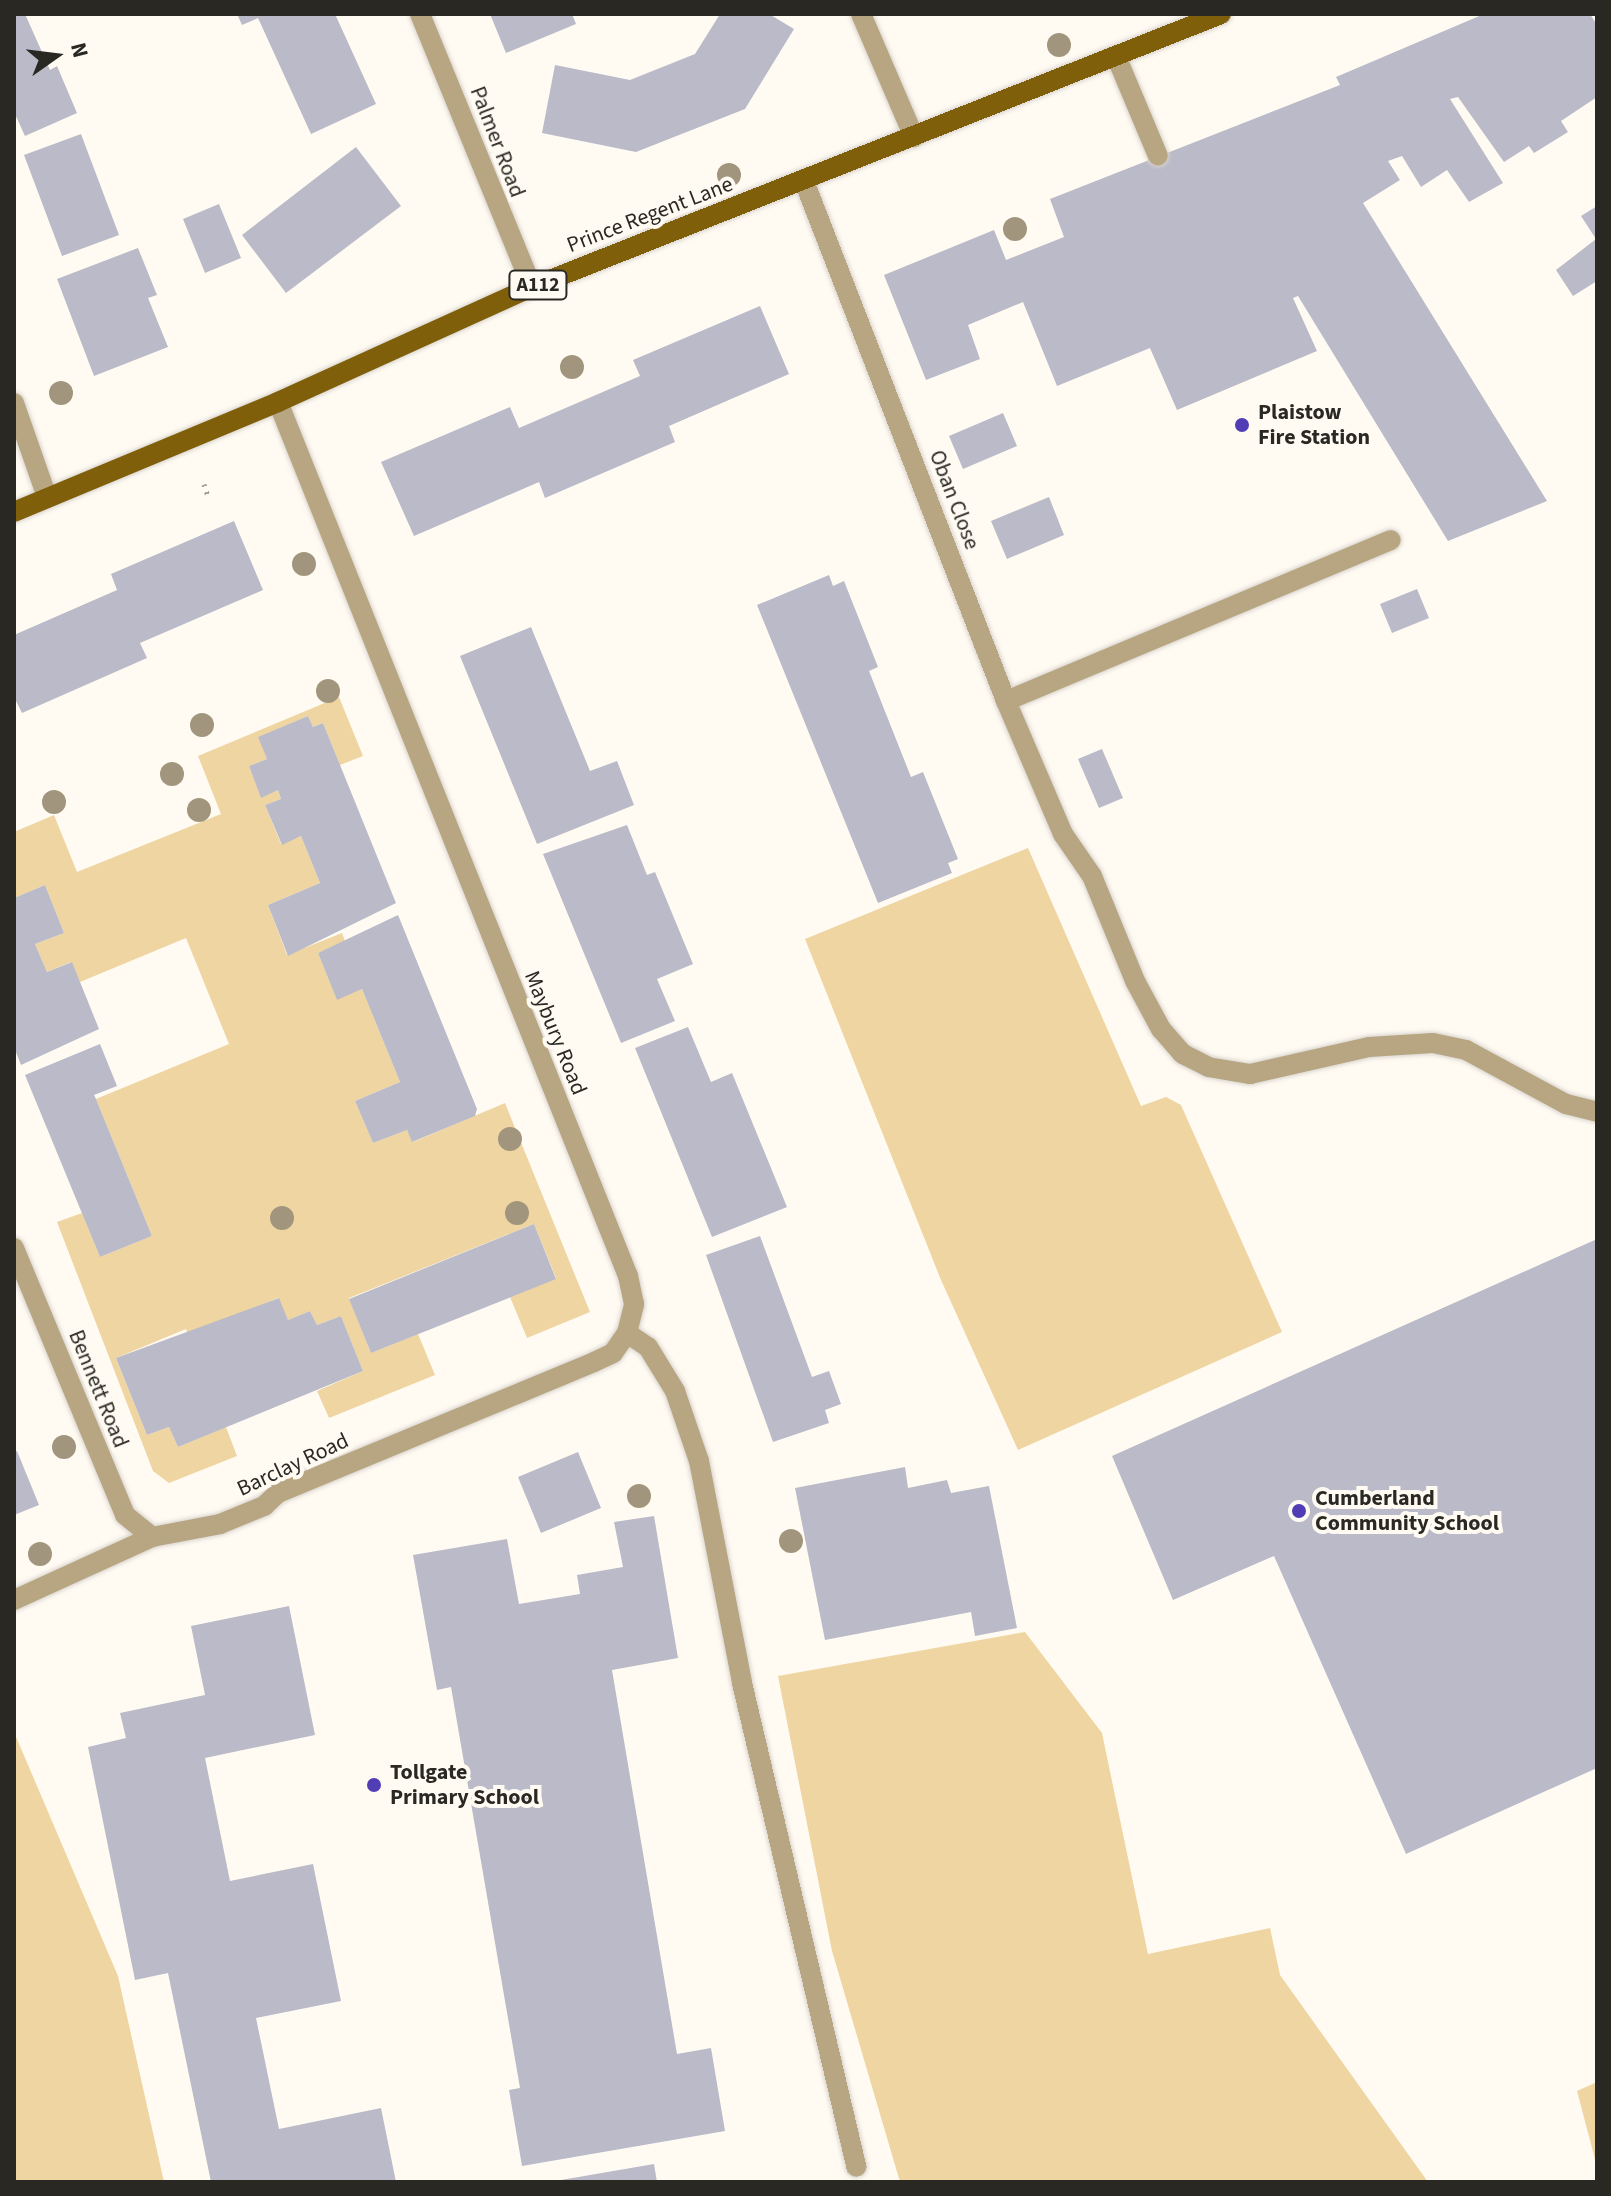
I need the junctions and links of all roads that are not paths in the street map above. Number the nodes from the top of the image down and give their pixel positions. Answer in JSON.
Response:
{"nodes":[{"id":1,"x":420,"y":14,"type":"edge"},
{"id":2,"x":861,"y":14,"type":"edge"},
{"id":3,"x":1221,"y":14,"type":"edge"},
{"id":4,"x":1116,"y":56,"type":"junction"},
{"id":5,"x":914,"y":137,"type":"junction"},
{"id":6,"x":1158,"y":156,"type":"dead end"},
{"id":7,"x":804,"y":181,"type":"junction"},
{"id":8,"x":532,"y":287,"type":"junction"},
{"id":9,"x":278,"y":402,"type":"junction"},
{"id":10,"x":14,"y":403,"type":"edge"},
{"id":11,"x":47,"y":497,"type":"junction"},
{"id":12,"x":14,"y":512,"type":"edge"},
{"id":13,"x":1391,"y":540,"type":"dead end"},
{"id":14,"x":1006,"y":701,"type":"junction"},
{"id":15,"x":1597,"y":1112,"type":"edge"},
{"id":16,"x":14,"y":1248,"type":"edge"},
{"id":17,"x":627,"y":1333,"type":"junction"},
{"id":18,"x":152,"y":1537,"type":"junction"},
{"id":19,"x":14,"y":1600,"type":"edge"},
{"id":20,"x":856,"y":2167,"type":"dead end"}],
"edges":[{"from":1,"to":8,"type":"street","name":"Palmer Road"},
{"from":2,"to":5,"type":"street"},
{"from":3,"to":4,"type":"main road","name":"Prince Regent Lane","number":"A112"},
{"from":4,"to":5,"type":"main road","name":"Prince Regent Lane","number":"A112"},
{"from":4,"to":6,"type":"street"},
{"from":5,"to":7,"type":"main road","name":"Prince Regent Lane","number":"A112"},
{"from":7,"to":8,"type":"main road","name":"Prince Regent Lane","number":"A112"},
{"from":7,"to":14,"type":"street","name":"Oban Close"},
{"from":8,"to":9,"type":"main road","name":"Prince Regent Lane","number":"A112"},
{"from":9,"to":11,"type":"main road","name":"Prince Regent Lane","number":"A112"},
{"from":9,"to":17,"type":"street","name":"Maybury Road"},
{"from":10,"to":11,"type":"street"},
{"from":11,"to":12,"type":"main road","name":"Prince Regent Lane","number":"A112"},
{"from":13,"to":14,"type":"street"},
{"from":14,"to":15,"type":"street","name":"Oban Close"},
{"from":16,"to":18,"type":"street","name":"Bennett Road"},
{"from":17,"to":18,"type":"street","name":"Barclay Road"},
{"from":17,"to":20,"type":"street"},
{"from":18,"to":19,"type":"street","name":"Barclay Road"}]}
